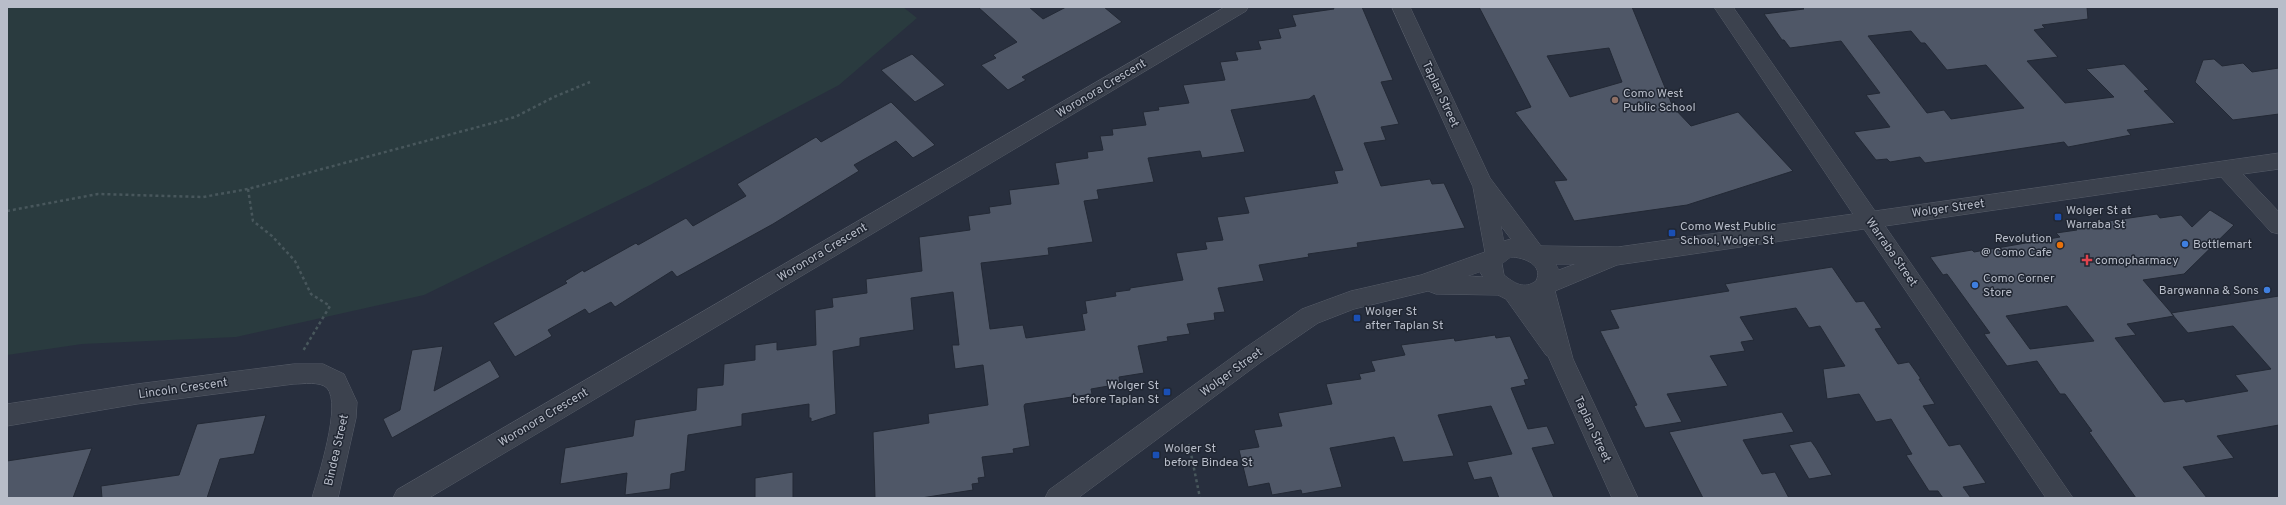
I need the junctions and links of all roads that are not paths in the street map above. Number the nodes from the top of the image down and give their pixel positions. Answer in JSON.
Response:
{"nodes":[{"id":1,"x":1238,"y":7,"type":"edge"},
{"id":2,"x":1401,"y":7,"type":"edge"},
{"id":3,"x":1723,"y":7,"type":"edge"},
{"id":4,"x":2279,"y":161,"type":"edge"},
{"id":5,"x":2225,"y":168,"type":"junction"},
{"id":6,"x":1481,"y":182,"type":"junction"},
{"id":7,"x":1869,"y":220,"type":"junction"},
{"id":8,"x":2279,"y":226,"type":"edge"},
{"id":9,"x":1534,"y":253,"type":"junction"},
{"id":10,"x":1494,"y":256,"type":"junction"},
{"id":11,"x":1618,"y":256,"type":"junction"},
{"id":12,"x":1423,"y":284,"type":"junction"},
{"id":13,"x":1545,"y":287,"type":"junction"},
{"id":14,"x":1507,"y":289,"type":"junction"},
{"id":15,"x":1561,"y":359,"type":"junction"},
{"id":16,"x":345,"y":402,"type":"joint"},
{"id":17,"x":7,"y":414,"type":"edge"},
{"id":18,"x":325,"y":498,"type":"edge"},
{"id":19,"x":406,"y":498,"type":"edge"},
{"id":20,"x":1058,"y":498,"type":"edge"},
{"id":21,"x":1625,"y":498,"type":"edge"},
{"id":22,"x":2060,"y":498,"type":"edge"}],
"edges":[{"from":1,"to":19,"type":"street","name":"Woronora Crescent"},
{"from":2,"to":6,"type":"street","name":"Taplan Street"},
{"from":3,"to":7,"type":"street","name":"Warraba Street"},
{"from":4,"to":5,"type":"street","name":"Wolger Street"},
{"from":5,"to":7,"type":"street","name":"Wolger Street"},
{"from":5,"to":8,"type":"street"},
{"from":6,"to":9,"type":"street","name":"Taplan Street"},
{"from":6,"to":10,"type":"street","name":"Taplan Street"},
{"from":7,"to":11,"type":"street","name":"Wolger Street"},
{"from":7,"to":22,"type":"street","name":"Warraba Street"},
{"from":9,"to":10,"type":"street"},
{"from":9,"to":11,"type":"street","name":"Wolger Street"},
{"from":9,"to":13,"type":"street"},
{"from":10,"to":12,"type":"street","name":"Wolger Street"},
{"from":10,"to":14,"type":"street"},
{"from":11,"to":13,"type":"street","name":"Wolger Street"},
{"from":12,"to":14,"type":"street","name":"Wolger Street"},
{"from":12,"to":20,"type":"street","name":"Wolger Street"},
{"from":13,"to":14,"type":"street"},
{"from":13,"to":15,"type":"street","name":"Taplan Street"},
{"from":14,"to":15,"type":"street","name":"Taplan Street"},
{"from":15,"to":21,"type":"street","name":"Taplan Street"},
{"from":16,"to":17,"type":"street","name":"Lincoln Crescent"},
{"from":16,"to":18,"type":"street","name":"Bindea Street"}]}
